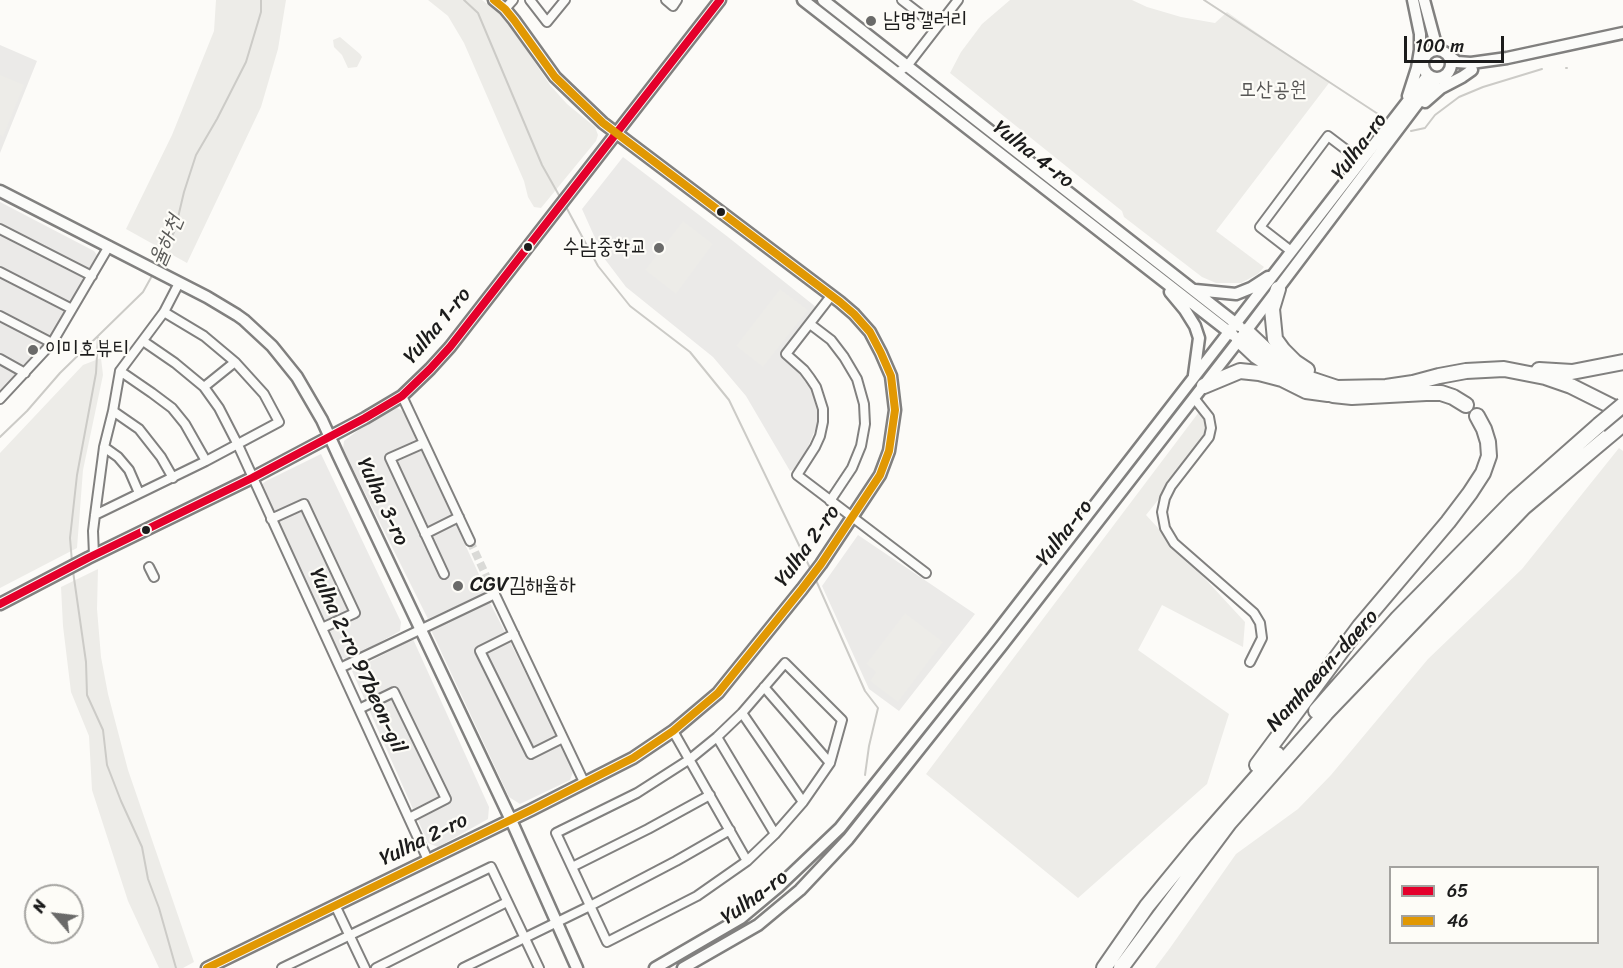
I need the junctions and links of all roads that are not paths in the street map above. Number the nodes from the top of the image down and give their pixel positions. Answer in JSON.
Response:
{"nodes":[{"id":1,"x":494,"y":0,"type":"edge"},
{"id":2,"x":513,"y":0,"type":"edge"},
{"id":3,"x":530,"y":0,"type":"edge"},
{"id":4,"x":565,"y":0,"type":"edge"},
{"id":5,"x":666,"y":0,"type":"edge"},
{"id":6,"x":677,"y":0,"type":"edge"},
{"id":7,"x":720,"y":0,"type":"edge"},
{"id":8,"x":803,"y":0,"type":"edge"},
{"id":9,"x":824,"y":0,"type":"edge"},
{"id":10,"x":902,"y":0,"type":"edge"},
{"id":11,"x":958,"y":0,"type":"edge"},
{"id":12,"x":1413,"y":0,"type":"edge"},
{"id":13,"x":1418,"y":0,"type":"edge"},
{"id":14,"x":1425,"y":0,"type":"edge"},
{"id":15,"x":505,"y":9,"type":"junction"},
{"id":16,"x":937,"y":27,"type":"junction"},
{"id":17,"x":1623,"y":33,"type":"edge"},
{"id":18,"x":1445,"y":53,"type":"junction"},
{"id":19,"x":1424,"y":58,"type":"junction"},
{"id":20,"x":1507,"y":58,"type":"junction"},
{"id":21,"x":907,"y":66,"type":"junction"},
{"id":22,"x":1472,"y":70,"type":"junction"},
{"id":23,"x":1449,"y":72,"type":"junction"},
{"id":24,"x":897,"y":73,"type":"junction"},
{"id":25,"x":1432,"y":77,"type":"junction"},
{"id":26,"x":1398,"y":114,"type":"junction"},
{"id":27,"x":615,"y":134,"type":"junction"},
{"id":28,"x":1389,"y":141,"type":"junction"},
{"id":29,"x":1361,"y":161,"type":"junction"},
{"id":30,"x":0,"y":190,"type":"edge"},
{"id":31,"x":0,"y":229,"type":"edge"},
{"id":32,"x":109,"y":246,"type":"junction"},
{"id":33,"x":1291,"y":251,"type":"junction"},
{"id":34,"x":0,"y":272,"type":"edge"},
{"id":35,"x":1273,"y":274,"type":"junction"},
{"id":36,"x":92,"y":276,"type":"junction"},
{"id":37,"x":1159,"y":277,"type":"junction"},
{"id":38,"x":175,"y":281,"type":"junction"},
{"id":39,"x":1278,"y":289,"type":"junction"},
{"id":40,"x":1193,"y":290,"type":"junction"},
{"id":41,"x":831,"y":296,"type":"junction"},
{"id":42,"x":72,"y":309,"type":"junction"},
{"id":43,"x":164,"y":312,"type":"junction"},
{"id":44,"x":0,"y":316,"type":"edge"},
{"id":45,"x":810,"y":324,"type":"junction"},
{"id":46,"x":1237,"y":331,"type":"junction"},
{"id":47,"x":143,"y":341,"type":"junction"},
{"id":48,"x":52,"y":343,"type":"junction"},
{"id":49,"x":0,"y":359,"type":"edge"},
{"id":50,"x":235,"y":362,"type":"junction"},
{"id":51,"x":1623,"y":362,"type":"edge"},
{"id":52,"x":1504,"y":369,"type":"junction"},
{"id":53,"x":120,"y":371,"type":"junction"},
{"id":54,"x":25,"y":372,"type":"junction"},
{"id":55,"x":1199,"y":381,"type":"junction"},
{"id":56,"x":204,"y":387,"type":"junction"},
{"id":57,"x":1333,"y":391,"type":"junction"},
{"id":58,"x":1398,"y":395,"type":"junction"},
{"id":59,"x":402,"y":396,"type":"junction"},
{"id":60,"x":1194,"y":398,"type":"junction"},
{"id":61,"x":0,"y":399,"type":"edge"},
{"id":62,"x":1466,"y":405,"type":"dead end"},
{"id":63,"x":1623,"y":405,"type":"edge"},
{"id":64,"x":113,"y":411,"type":"junction"},
{"id":65,"x":1623,"y":412,"type":"edge"},
{"id":66,"x":1477,"y":416,"type":"dead end"},
{"id":67,"x":1623,"y":422,"type":"edge"},
{"id":68,"x":330,"y":437,"type":"junction"},
{"id":69,"x":424,"y":443,"type":"junction"},
{"id":70,"x":238,"y":445,"type":"junction"},
{"id":71,"x":104,"y":447,"type":"junction"},
{"id":72,"x":206,"y":461,"type":"junction"},
{"id":73,"x":173,"y":478,"type":"junction"},
{"id":74,"x":252,"y":478,"type":"junction"},
{"id":75,"x":140,"y":493,"type":"junction"},
{"id":76,"x":830,"y":501,"type":"junction"},
{"id":77,"x":95,"y":515,"type":"junction"},
{"id":78,"x":459,"y":517,"type":"junction"},
{"id":79,"x":852,"y":517,"type":"junction"},
{"id":80,"x":271,"y":519,"type":"junction"},
{"id":81,"x":425,"y":534,"type":"junction"},
{"id":82,"x":470,"y":541,"type":"tunnel mouth"},
{"id":83,"x":91,"y":556,"type":"junction"},
{"id":84,"x":149,"y":567,"type":"dead end"},
{"id":85,"x":926,"y":573,"type":"dead end"},
{"id":86,"x":444,"y":574,"type":"dead end"},
{"id":87,"x":154,"y":577,"type":"dead end"},
{"id":88,"x":489,"y":582,"type":"tunnel mouth"},
{"id":89,"x":495,"y":594,"type":"junction"},
{"id":90,"x":0,"y":604,"type":"edge"},
{"id":91,"x":322,"y":628,"type":"junction"},
{"id":92,"x":421,"y":629,"type":"junction"},
{"id":93,"x":514,"y":634,"type":"junction"},
{"id":94,"x":1250,"y":662,"type":"dead end"},
{"id":95,"x":340,"y":668,"type":"junction"},
{"id":96,"x":764,"y":687,"type":"junction"},
{"id":97,"x":359,"y":710,"type":"junction"},
{"id":98,"x":742,"y":713,"type":"junction"},
{"id":99,"x":673,"y":731,"type":"junction"},
{"id":100,"x":717,"y":737,"type":"junction"},
{"id":101,"x":563,"y":738,"type":"junction"},
{"id":102,"x":690,"y":759,"type":"junction"},
{"id":103,"x":830,"y":763,"type":"junction"},
{"id":104,"x":584,"y":782,"type":"junction"},
{"id":105,"x":710,"y":795,"type":"junction"},
{"id":106,"x":802,"y":802,"type":"junction"},
{"id":107,"x":409,"y":818,"type":"junction"},
{"id":108,"x":510,"y":820,"type":"junction"},
{"id":109,"x":730,"y":830,"type":"junction"},
{"id":110,"x":775,"y":834,"type":"junction"},
{"id":111,"x":1197,"y":845,"type":"junction"},
{"id":112,"x":428,"y":860,"type":"junction"},
{"id":113,"x":747,"y":861,"type":"junction"},
{"id":114,"x":572,"y":867,"type":"junction"},
{"id":115,"x":507,"y":902,"type":"junction"},
{"id":116,"x":335,"y":906,"type":"junction"},
{"id":117,"x":590,"y":906,"type":"junction"},
{"id":118,"x":557,"y":922,"type":"junction"},
{"id":119,"x":350,"y":936,"type":"junction"},
{"id":120,"x":525,"y":938,"type":"junction"},
{"id":121,"x":207,"y":968,"type":"edge"},
{"id":122,"x":282,"y":968,"type":"edge"},
{"id":123,"x":365,"y":968,"type":"edge"},
{"id":124,"x":376,"y":968,"type":"edge"},
{"id":125,"x":463,"y":968,"type":"edge"},
{"id":126,"x":539,"y":968,"type":"edge"},
{"id":127,"x":578,"y":968,"type":"edge"},
{"id":128,"x":656,"y":968,"type":"edge"},
{"id":129,"x":683,"y":968,"type":"edge"},
{"id":130,"x":1104,"y":968,"type":"edge"},
{"id":131,"x":1122,"y":968,"type":"edge"}],
"edges":[{"from":1,"to":15,"type":"main road","name":"Yulha 2-ro"},
{"from":2,"to":15,"type":"street"},
{"from":3,"to":4,"type":"street"},
{"from":5,"to":6,"type":"street"},
{"from":7,"to":27,"type":"main road","name":"Yulha 1-ro"},
{"from":8,"to":24,"type":"main road","name":"Yulha 4-ro"},
{"from":9,"to":21,"type":"main road","name":"Yulha 4-ro"},
{"from":10,"to":16,"type":"street"},
{"from":11,"to":16,"type":"street"},
{"from":12,"to":26,"type":"main road"},
{"from":13,"to":19,"type":"main road"},
{"from":14,"to":18,"type":"main road"},
{"from":15,"to":27,"type":"main road","name":"Yulha 2-ro"},
{"from":16,"to":21,"type":"street"},
{"from":17,"to":20,"type":"main road"},
{"from":18,"to":19,"type":"main road"},
{"from":18,"to":20,"type":"main road"},
{"from":18,"to":23,"type":"main road"},
{"from":19,"to":25,"type":"main road"},
{"from":20,"to":22,"type":"main road"},
{"from":21,"to":24,"type":"street"},
{"from":21,"to":40,"type":"main road","name":"Yulha 4-ro"},
{"from":22,"to":23,"type":"main road"},
{"from":22,"to":28,"type":"main road"},
{"from":23,"to":25,"type":"main road"},
{"from":24,"to":37,"type":"main road","name":"Yulha 4-ro"},
{"from":25,"to":26,"type":"main road","name":"Yulha-ro"},
{"from":25,"to":28,"type":"main road","name":"Yulha-ro"},
{"from":26,"to":29,"type":"main road","name":"Yulha-ro"},
{"from":27,"to":41,"type":"main road","name":"Yulha 2-ro"},
{"from":27,"to":59,"type":"main road","name":"Yulha 1-ro"},
{"from":28,"to":39,"type":"main road","name":"Yulha-ro"},
{"from":29,"to":33,"type":"main road","name":"Yulha-ro"},
{"from":29,"to":33,"type":"street","name":"Yulha-ro"},
{"from":30,"to":32,"type":"main road","name":"Yulha 3-ro"},
{"from":31,"to":36,"type":"street"},
{"from":32,"to":36,"type":"street"},
{"from":32,"to":38,"type":"main road","name":"Yulha 3-ro"},
{"from":33,"to":35,"type":"main road","name":"Yulha-ro"},
{"from":34,"to":42,"type":"street"},
{"from":35,"to":40,"type":"main road"},
{"from":35,"to":46,"type":"main road","name":"Yulha-ro"},
{"from":36,"to":42,"type":"street"},
{"from":37,"to":46,"type":"main road","name":"Yulha 4-ro"},
{"from":37,"to":55,"type":"main road"},
{"from":38,"to":43,"type":"street"},
{"from":38,"to":68,"type":"main road","name":"Yulha 3-ro"},
{"from":39,"to":46,"type":"main road","name":"Yulha-ro"},
{"from":39,"to":57,"type":"highway"},
{"from":40,"to":46,"type":"main road","name":"Yulha 4-ro"},
{"from":41,"to":45,"type":"street"},
{"from":41,"to":79,"type":"main road","name":"Yulha 2-ro"},
{"from":42,"to":48,"type":"street"},
{"from":43,"to":47,"type":"street"},
{"from":43,"to":50,"type":"street"},
{"from":44,"to":48,"type":"street"},
{"from":45,"to":76,"type":"street"},
{"from":45,"to":76,"type":"street"},
{"from":46,"to":55,"type":"main road","name":"Yulha-ro"},
{"from":46,"to":57,"type":"highway"},
{"from":47,"to":53,"type":"street"},
{"from":47,"to":56,"type":"street","name":"Yulha 2-ro 97beon-gil"},
{"from":48,"to":54,"type":"street"},
{"from":49,"to":54,"type":"street"},
{"from":50,"to":56,"type":"street"},
{"from":50,"to":70,"type":"street"},
{"from":51,"to":52,"type":"highway"},
{"from":52,"to":57,"type":"highway"},
{"from":52,"to":65,"type":"highway"},
{"from":53,"to":64,"type":"street"},
{"from":53,"to":72,"type":"street"},
{"from":54,"to":61,"type":"street"},
{"from":55,"to":57,"type":"highway"},
{"from":55,"to":60,"type":"main road","name":"Yulha-ro"},
{"from":55,"to":128,"type":"main road","name":"Yulha-ro"},
{"from":56,"to":70,"type":"street","name":"Yulha 2-ro 97beon-gil"},
{"from":57,"to":58,"type":"highway"},
{"from":58,"to":62,"type":"highway"},
{"from":58,"to":67,"type":"highway"},
{"from":59,"to":68,"type":"main road","name":"Yulha 1-ro"},
{"from":59,"to":69,"type":"street"},
{"from":60,"to":94,"type":"street"},
{"from":60,"to":129,"type":"main road","name":"Yulha-ro"},
{"from":63,"to":111,"type":"highway","name":"Namhaean-daero","bridge":true},
{"from":64,"to":71,"type":"street"},
{"from":64,"to":73,"type":"street"},
{"from":66,"to":111,"type":"highway"},
{"from":67,"to":131,"type":"highway","name":"Namhaean-daero"},
{"from":68,"to":74,"type":"main road","name":"Yulha 1-ro"},
{"from":68,"to":92,"type":"main road","name":"Yulha 3-ro"},
{"from":69,"to":78,"type":"street"},
{"from":69,"to":81,"type":"street"},
{"from":70,"to":72,"type":"street"},
{"from":70,"to":74,"type":"street","name":"Yulha 2-ro 97beon-gil"},
{"from":71,"to":75,"type":"street"},
{"from":71,"to":77,"type":"street"},
{"from":72,"to":73,"type":"street"},
{"from":73,"to":75,"type":"street"},
{"from":74,"to":80,"type":"street","name":"Yulha 2-ro 97beon-gil"},
{"from":74,"to":83,"type":"main road","name":"Yulha 1-ro"},
{"from":75,"to":77,"type":"street"},
{"from":76,"to":79,"type":"street"},
{"from":77,"to":83,"type":"street"},
{"from":78,"to":81,"type":"street"},
{"from":78,"to":82,"type":"street"},
{"from":79,"to":85,"type":"street"},
{"from":79,"to":99,"type":"main road","name":"Yulha 2-ro"},
{"from":80,"to":91,"type":"street","name":"Yulha 2-ro 97beon-gil"},
{"from":80,"to":91,"type":"street"},
{"from":81,"to":86,"type":"street"},
{"from":83,"to":90,"type":"main road","name":"Yulha 1-ro"},
{"from":84,"to":87,"type":"street"},
{"from":88,"to":89,"type":"street"},
{"from":89,"to":92,"type":"street"},
{"from":89,"to":93,"type":"street"},
{"from":91,"to":95,"type":"street","name":"Yulha 2-ro 97beon-gil"},
{"from":92,"to":95,"type":"street"},
{"from":92,"to":108,"type":"main road","name":"Yulha 3-ro"},
{"from":93,"to":101,"type":"street"},
{"from":93,"to":101,"type":"street"},
{"from":95,"to":97,"type":"street","name":"Yulha 2-ro 97beon-gil"},
{"from":96,"to":98,"type":"street"},
{"from":96,"to":103,"type":"street"},
{"from":96,"to":103,"type":"street"},
{"from":97,"to":107,"type":"street","name":"Yulha 2-ro 97beon-gil"},
{"from":97,"to":107,"type":"street"},
{"from":98,"to":100,"type":"street"},
{"from":98,"to":106,"type":"street"},
{"from":99,"to":102,"type":"street"},
{"from":99,"to":104,"type":"main road","name":"Yulha 2-ro"},
{"from":100,"to":102,"type":"street"},
{"from":100,"to":110,"type":"street"},
{"from":101,"to":104,"type":"street"},
{"from":102,"to":105,"type":"street"},
{"from":102,"to":114,"type":"street"},
{"from":103,"to":106,"type":"street"},
{"from":104,"to":108,"type":"main road","name":"Yulha 2-ro"},
{"from":105,"to":109,"type":"street"},
{"from":105,"to":114,"type":"street"},
{"from":106,"to":110,"type":"street"},
{"from":107,"to":112,"type":"street","name":"Yulha 2-ro 97beon-gil"},
{"from":108,"to":112,"type":"main road","name":"Yulha 2-ro"},
{"from":108,"to":118,"type":"main road","name":"Yulha 3-ro"},
{"from":109,"to":113,"type":"street"},
{"from":109,"to":117,"type":"street"},
{"from":110,"to":113,"type":"street"},
{"from":111,"to":130,"type":"highway","name":"Namhaean-daero"},
{"from":112,"to":116,"type":"main road","name":"Yulha 2-ro"},
{"from":113,"to":117,"type":"street"},
{"from":114,"to":117,"type":"street"},
{"from":115,"to":119,"type":"street"},
{"from":115,"to":120,"type":"street"},
{"from":115,"to":124,"type":"street"},
{"from":116,"to":119,"type":"street"},
{"from":116,"to":121,"type":"main road","name":"Yulha 2-ro"},
{"from":117,"to":118,"type":"street"},
{"from":118,"to":120,"type":"street"},
{"from":118,"to":127,"type":"main road","name":"Yulha 3-ro"},
{"from":119,"to":122,"type":"street"},
{"from":119,"to":123,"type":"street"},
{"from":120,"to":125,"type":"street"},
{"from":120,"to":126,"type":"street"}]}
